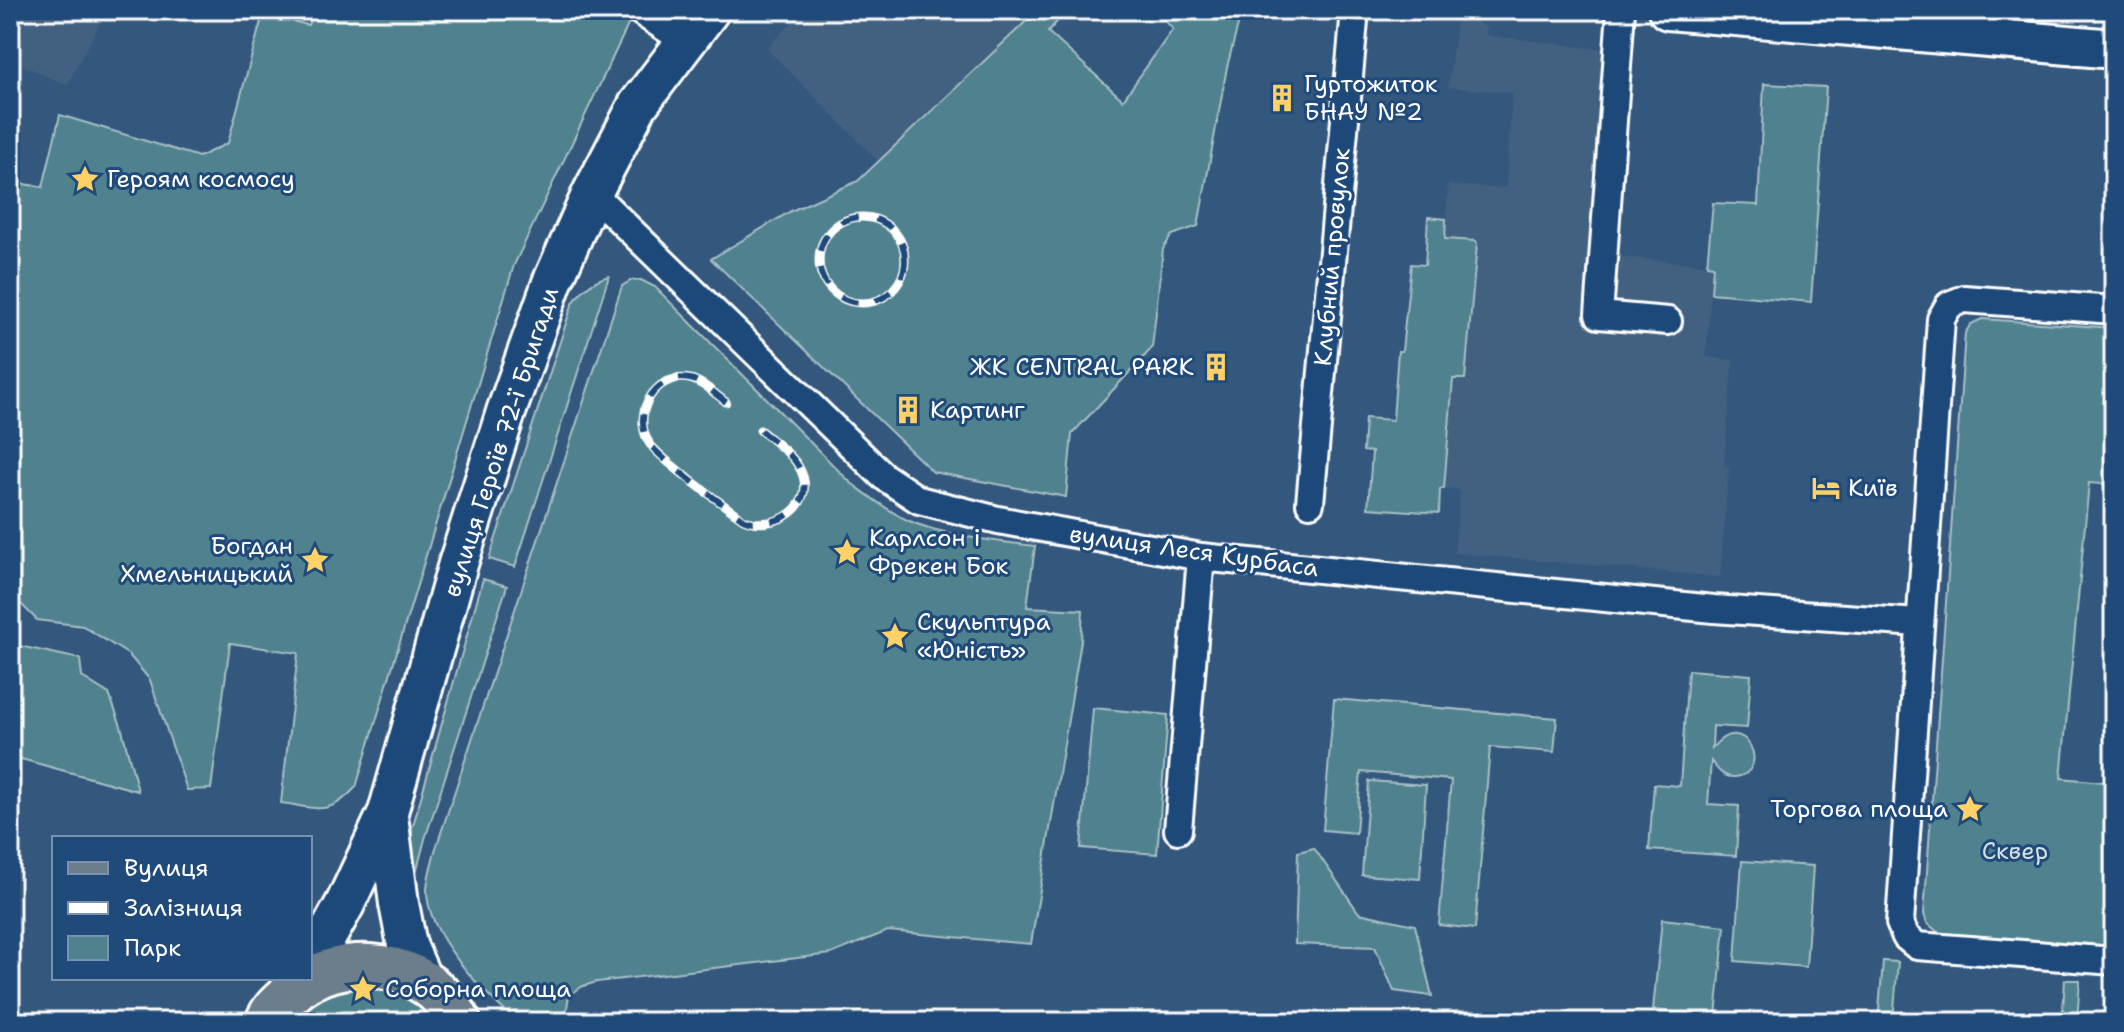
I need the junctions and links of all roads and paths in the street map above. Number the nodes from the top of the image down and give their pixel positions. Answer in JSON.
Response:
{"nodes":[{"id":1,"x":638,"y":10,"type":"edge"},
{"id":2,"x":710,"y":10,"type":"edge"},
{"id":3,"x":1355,"y":10,"type":"edge"},
{"id":4,"x":1621,"y":10,"type":"edge"},
{"id":5,"x":1668,"y":10,"type":"edge"},
{"id":6,"x":1918,"y":21,"type":"edge"},
{"id":7,"x":685,"y":41,"type":"junction"},
{"id":8,"x":2114,"y":49,"type":"edge"},
{"id":9,"x":592,"y":193,"type":"junction"},
{"id":10,"x":2114,"y":310,"type":"edge"},
{"id":11,"x":1668,"y":321,"type":"dead end"},
{"id":12,"x":1310,"y":503,"type":"dead end"},
{"id":13,"x":1201,"y":557,"type":"junction"},
{"id":14,"x":1919,"y":623,"type":"junction"},
{"id":15,"x":388,"y":812,"type":"junction"},
{"id":16,"x":1178,"y":830,"type":"dead end"},
{"id":17,"x":312,"y":954,"type":"edge"},
{"id":18,"x":2114,"y":961,"type":"edge"},
{"id":19,"x":295,"y":980,"type":"edge"},
{"id":20,"x":423,"y":982,"type":"junction"},
{"id":21,"x":284,"y":997,"type":"edge"},
{"id":22,"x":459,"y":1020,"type":"edge"}],
"edges":[{"from":1,"to":7,"type":"street"},
{"from":2,"to":7,"type":"main road","name":"вулиця Героїв 72-ї Бригади"},
{"from":3,"to":12,"type":"street","name":"Клубний провулок"},
{"from":4,"to":11,"type":"street"},
{"from":5,"to":6,"type":"main road"},
{"from":6,"to":8,"type":"main road"},
{"from":7,"to":9,"type":"main road","name":"вулиця Героїв 72-ї Бригади"},
{"from":9,"to":13,"type":"street","name":"вулиця Леся Курбаса"},
{"from":9,"to":15,"type":"main road","name":"вулиця Героїв 72-ї Бригади"},
{"from":10,"to":14,"type":"street"},
{"from":13,"to":14,"type":"street","name":"вулиця Леся Курбаса"},
{"from":13,"to":16,"type":"street"},
{"from":14,"to":18,"type":"street"},
{"from":15,"to":17,"type":"main road","name":"вулиця Героїв 72-ї Бригади"},
{"from":15,"to":20,"type":"main road","name":"вулиця Героїв 72-ї Бригади"},
{"from":19,"to":21,"type":"main road","name":"вулиця Героїв 72-ї Бригади"},
{"from":20,"to":21,"type":"main road"},
{"from":20,"to":22,"type":"main road"}]}
